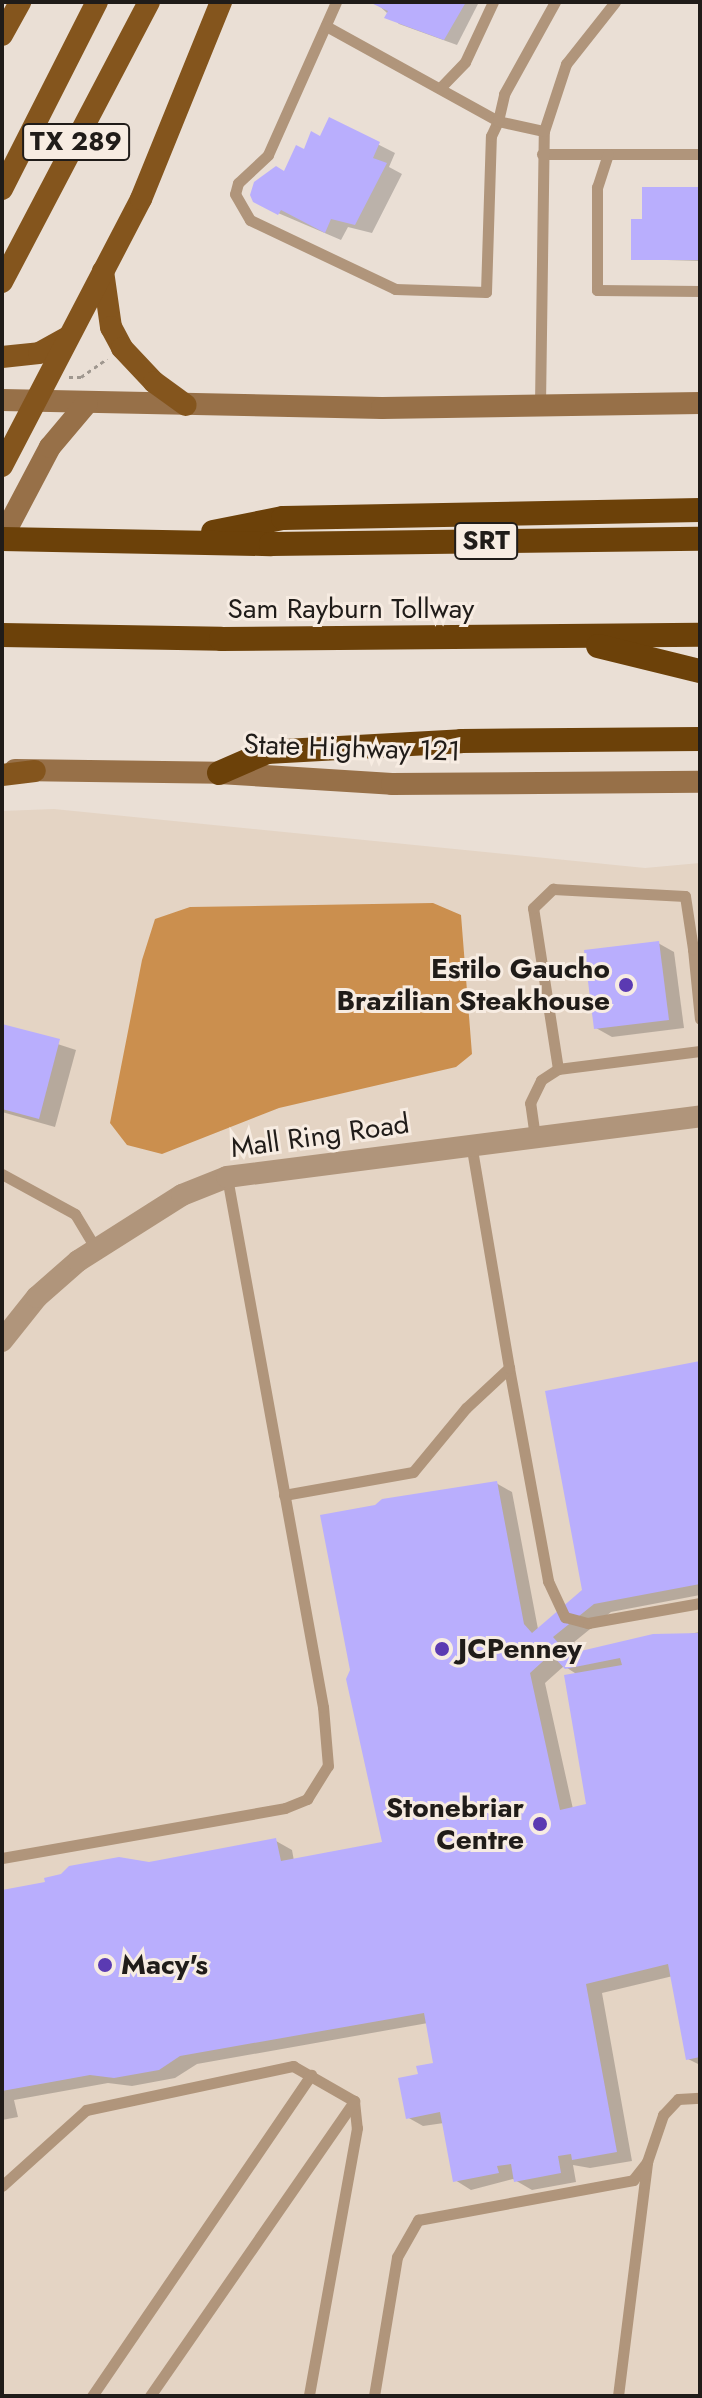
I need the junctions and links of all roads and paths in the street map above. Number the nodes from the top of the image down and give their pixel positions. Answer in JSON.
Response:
{"nodes":[{"id":1,"x":97,"y":2,"type":"edge"},
{"id":2,"x":149,"y":2,"type":"edge"},
{"id":3,"x":221,"y":2,"type":"edge"},
{"id":4,"x":336,"y":2,"type":"edge"},
{"id":5,"x":493,"y":2,"type":"edge"},
{"id":6,"x":555,"y":2,"type":"edge"},
{"id":7,"x":615,"y":2,"type":"edge"},
{"id":8,"x":326,"y":26,"type":"junction"},
{"id":9,"x":440,"y":88,"type":"junction"},
{"id":10,"x":498,"y":121,"type":"junction"},
{"id":11,"x":544,"y":131,"type":"junction"},
{"id":12,"x":542,"y":154,"type":"junction"},
{"id":13,"x":608,"y":154,"type":"junction"},
{"id":14,"x":700,"y":154,"type":"edge"},
{"id":15,"x":2,"y":189,"type":"edge"},
{"id":16,"x":103,"y":271,"type":"junction"},
{"id":17,"x":2,"y":282,"type":"edge"},
{"id":18,"x":700,"y":291,"type":"edge"},
{"id":19,"x":69,"y":337,"type":"junction"},
{"id":20,"x":2,"y":357,"type":"edge"},
{"id":21,"x":107,"y":359,"type":"dead end"},
{"id":22,"x":74,"y":377,"type":"dead end"},
{"id":23,"x":2,"y":400,"type":"edge"},
{"id":24,"x":35,"y":401,"type":"junction"},
{"id":25,"x":87,"y":403,"type":"junction"},
{"id":26,"x":700,"y":403,"type":"edge"},
{"id":27,"x":186,"y":405,"type":"junction"},
{"id":28,"x":540,"y":405,"type":"junction"},
{"id":29,"x":2,"y":466,"type":"edge"},
{"id":30,"x":700,"y":510,"type":"edge"},
{"id":31,"x":2,"y":539,"type":"edge"},
{"id":32,"x":700,"y":539,"type":"edge"},
{"id":33,"x":163,"y":542,"type":"junction"},
{"id":34,"x":2,"y":635,"type":"edge"},
{"id":35,"x":700,"y":635,"type":"edge"},
{"id":36,"x":568,"y":639,"type":"junction"},
{"id":37,"x":700,"y":671,"type":"edge"},
{"id":38,"x":700,"y":739,"type":"edge"},
{"id":39,"x":2,"y":758,"type":"edge"},
{"id":40,"x":35,"y":771,"type":"junction"},
{"id":41,"x":2,"y":772,"type":"edge"},
{"id":42,"x":219,"y":773,"type":"junction"},
{"id":43,"x":700,"y":782,"type":"edge"},
{"id":44,"x":696,"y":949,"type":"edge"},
{"id":45,"x":700,"y":1019,"type":"edge"},
{"id":46,"x":700,"y":1051,"type":"edge"},
{"id":47,"x":558,"y":1069,"type":"junction"},
{"id":48,"x":700,"y":1116,"type":"edge"},
{"id":49,"x":535,"y":1137,"type":"junction"},
{"id":50,"x":472,"y":1149,"type":"junction"},
{"id":51,"x":2,"y":1174,"type":"edge"},
{"id":52,"x":227,"y":1177,"type":"junction"},
{"id":53,"x":96,"y":1249,"type":"junction"},
{"id":54,"x":2,"y":1341,"type":"edge"},
{"id":55,"x":509,"y":1368,"type":"junction"},
{"id":56,"x":284,"y":1495,"type":"junction"},
{"id":57,"x":700,"y":1603,"type":"edge"},
{"id":58,"x":2,"y":1858,"type":"edge"},
{"id":59,"x":311,"y":2075,"type":"junction"},
{"id":60,"x":700,"y":2098,"type":"edge"},
{"id":61,"x":354,"y":2101,"type":"junction"},
{"id":62,"x":647,"y":2162,"type":"junction"},
{"id":63,"x":2,"y":2186,"type":"edge"},
{"id":64,"x":92,"y":2396,"type":"edge"},
{"id":65,"x":150,"y":2396,"type":"edge"},
{"id":66,"x":309,"y":2396,"type":"edge"},
{"id":67,"x":374,"y":2396,"type":"edge"},
{"id":68,"x":618,"y":2396,"type":"edge"}],
"edges":[{"from":1,"to":15,"type":"main road","number":"TX 289"},
{"from":2,"to":17,"type":"main road","number":"TX 289"},
{"from":3,"to":16,"type":"main road"},
{"from":4,"to":8,"type":"lane"},
{"from":5,"to":9,"type":"lane"},
{"from":6,"to":10,"type":"lane"},
{"from":7,"to":11,"type":"lane"},
{"from":8,"to":9,"type":"lane"},
{"from":8,"to":10,"type":"lane"},
{"from":9,"to":10,"type":"lane"},
{"from":10,"to":11,"type":"lane"},
{"from":11,"to":12,"type":"lane"},
{"from":12,"to":13,"type":"lane"},
{"from":12,"to":28,"type":"lane"},
{"from":13,"to":14,"type":"lane"},
{"from":13,"to":18,"type":"lane"},
{"from":16,"to":19,"type":"main road"},
{"from":16,"to":27,"type":"main road"},
{"from":19,"to":20,"type":"main road"},
{"from":19,"to":24,"type":"main road"},
{"from":21,"to":22,"type":"path"},
{"from":23,"to":24,"type":"main road"},
{"from":24,"to":25,"type":"main road"},
{"from":24,"to":29,"type":"main road"},
{"from":25,"to":27,"type":"main road"},
{"from":25,"to":31,"type":"main road"},
{"from":26,"to":28,"type":"main road"},
{"from":27,"to":28,"type":"main road"},
{"from":30,"to":33,"type":"highway"},
{"from":31,"to":33,"type":"highway","number":"SRT"},
{"from":32,"to":33,"type":"highway","number":"SRT"},
{"from":34,"to":36,"type":"highway","name":"Sam Rayburn Tollway"},
{"from":35,"to":36,"type":"highway","name":"Sam Rayburn Tollway"},
{"from":36,"to":37,"type":"highway"},
{"from":38,"to":42,"type":"highway"},
{"from":39,"to":40,"type":"main road"},
{"from":40,"to":41,"type":"main road"},
{"from":40,"to":42,"type":"main road","name":"State Highway 121"},
{"from":42,"to":43,"type":"main road","name":"State Highway 121"},
{"from":44,"to":45,"type":"lane"},
{"from":44,"to":47,"type":"lane"},
{"from":46,"to":47,"type":"lane"},
{"from":47,"to":49,"type":"lane"},
{"from":48,"to":49,"type":"street","name":"Mall Ring Road"},
{"from":49,"to":50,"type":"street","name":"Mall Ring Road"},
{"from":50,"to":52,"type":"street","name":"Mall Ring Road"},
{"from":50,"to":55,"type":"lane"},
{"from":51,"to":53,"type":"lane"},
{"from":52,"to":53,"type":"street","name":"Mall Ring Road"},
{"from":52,"to":56,"type":"lane"},
{"from":53,"to":54,"type":"street","name":"Mall Ring Road"},
{"from":55,"to":56,"type":"lane"},
{"from":55,"to":57,"type":"lane"},
{"from":56,"to":58,"type":"lane"},
{"from":59,"to":61,"type":"lane"},
{"from":59,"to":63,"type":"lane"},
{"from":59,"to":64,"type":"lane"},
{"from":60,"to":62,"type":"lane"},
{"from":61,"to":65,"type":"lane"},
{"from":61,"to":66,"type":"lane"},
{"from":62,"to":67,"type":"lane"},
{"from":62,"to":68,"type":"lane"}]}
